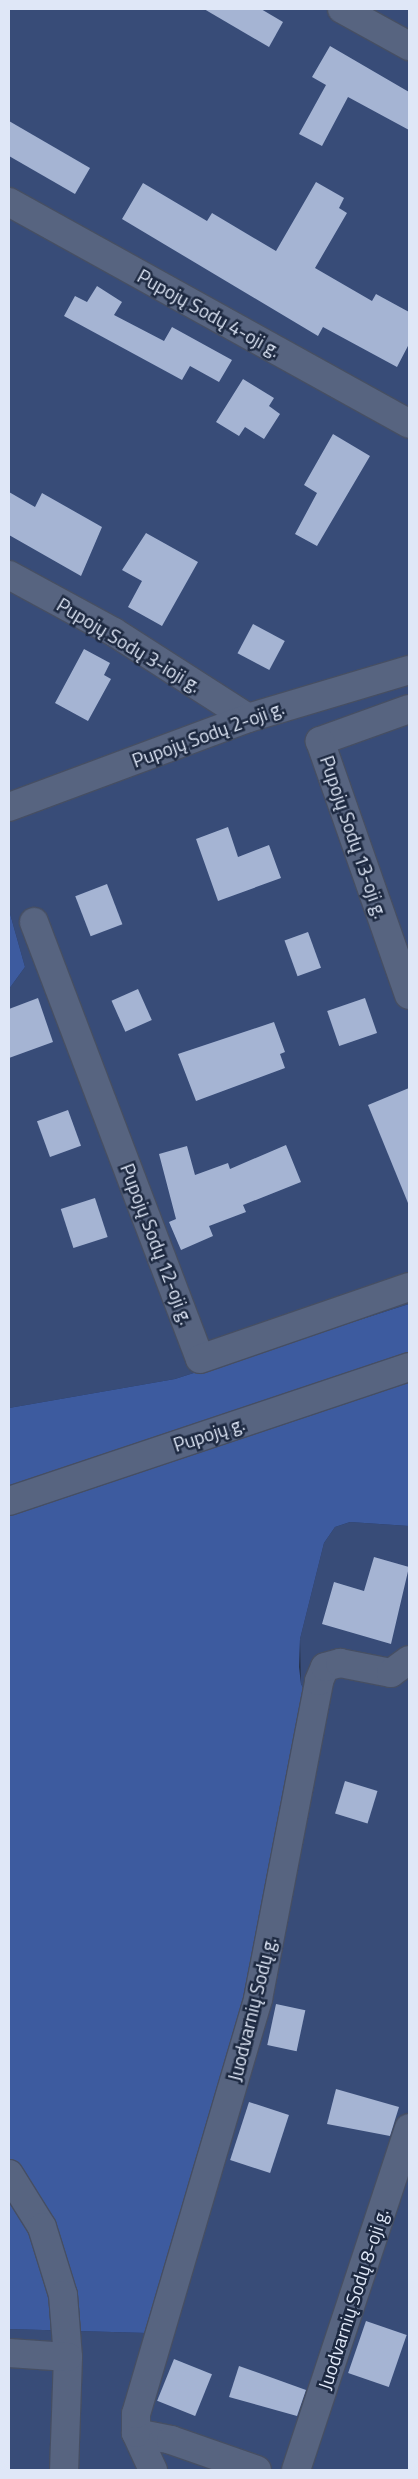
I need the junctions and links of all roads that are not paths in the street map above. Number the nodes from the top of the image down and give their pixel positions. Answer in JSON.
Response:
{"nodes":[{"id":1,"x":342,"y":9,"type":"edge"},
{"id":2,"x":409,"y":46,"type":"edge"},
{"id":3,"x":9,"y":202,"type":"edge"},
{"id":4,"x":409,"y":424,"type":"edge"},
{"id":5,"x":9,"y":575,"type":"edge"},
{"id":6,"x":409,"y":670,"type":"edge"},
{"id":7,"x":409,"y":709,"type":"edge"},
{"id":8,"x":248,"y":718,"type":"junction"},
{"id":9,"x":9,"y":807,"type":"edge"},
{"id":10,"x":34,"y":922,"type":"dead end"},
{"id":11,"x":409,"y":995,"type":"edge"},
{"id":12,"x":409,"y":1287,"type":"edge"},
{"id":13,"x":409,"y":1368,"type":"edge"},
{"id":14,"x":9,"y":1501,"type":"edge"},
{"id":15,"x":409,"y":1660,"type":"edge"},
{"id":16,"x":409,"y":2128,"type":"edge"},
{"id":17,"x":9,"y":2174,"type":"edge"},
{"id":18,"x":9,"y":2353,"type":"edge"},
{"id":19,"x":68,"y":2357,"type":"junction"},
{"id":20,"x":136,"y":2433,"type":"junction"},
{"id":21,"x":64,"y":2470,"type":"edge"},
{"id":22,"x":153,"y":2470,"type":"edge"},
{"id":23,"x":257,"y":2470,"type":"edge"},
{"id":24,"x":296,"y":2470,"type":"edge"}],
"edges":[{"from":1,"to":2,"type":"street"},
{"from":3,"to":4,"type":"street","name":"Pupojų Sodų 4-oji g."},
{"from":5,"to":8,"type":"street","name":"Pupojų Sodų 3-ioji g."},
{"from":6,"to":8,"type":"street","name":"Pupojų Sodų 2-oji g."},
{"from":7,"to":11,"type":"street","name":"Pupojų Sodų 13-oji g."},
{"from":8,"to":9,"type":"street","name":"Pupojų Sodų 2-oji g."},
{"from":10,"to":12,"type":"street","name":"Pupojų Sodų 12-oji g."},
{"from":13,"to":14,"type":"street","name":"Pupojų g."},
{"from":15,"to":20,"type":"street","name":"Juodvarnių Sodų g."},
{"from":16,"to":24,"type":"street","name":"Juodvarnių Sodų 8-oji g."},
{"from":17,"to":19,"type":"street"},
{"from":18,"to":19,"type":"street"},
{"from":19,"to":21,"type":"street"},
{"from":20,"to":22,"type":"street"},
{"from":20,"to":23,"type":"street"}]}
